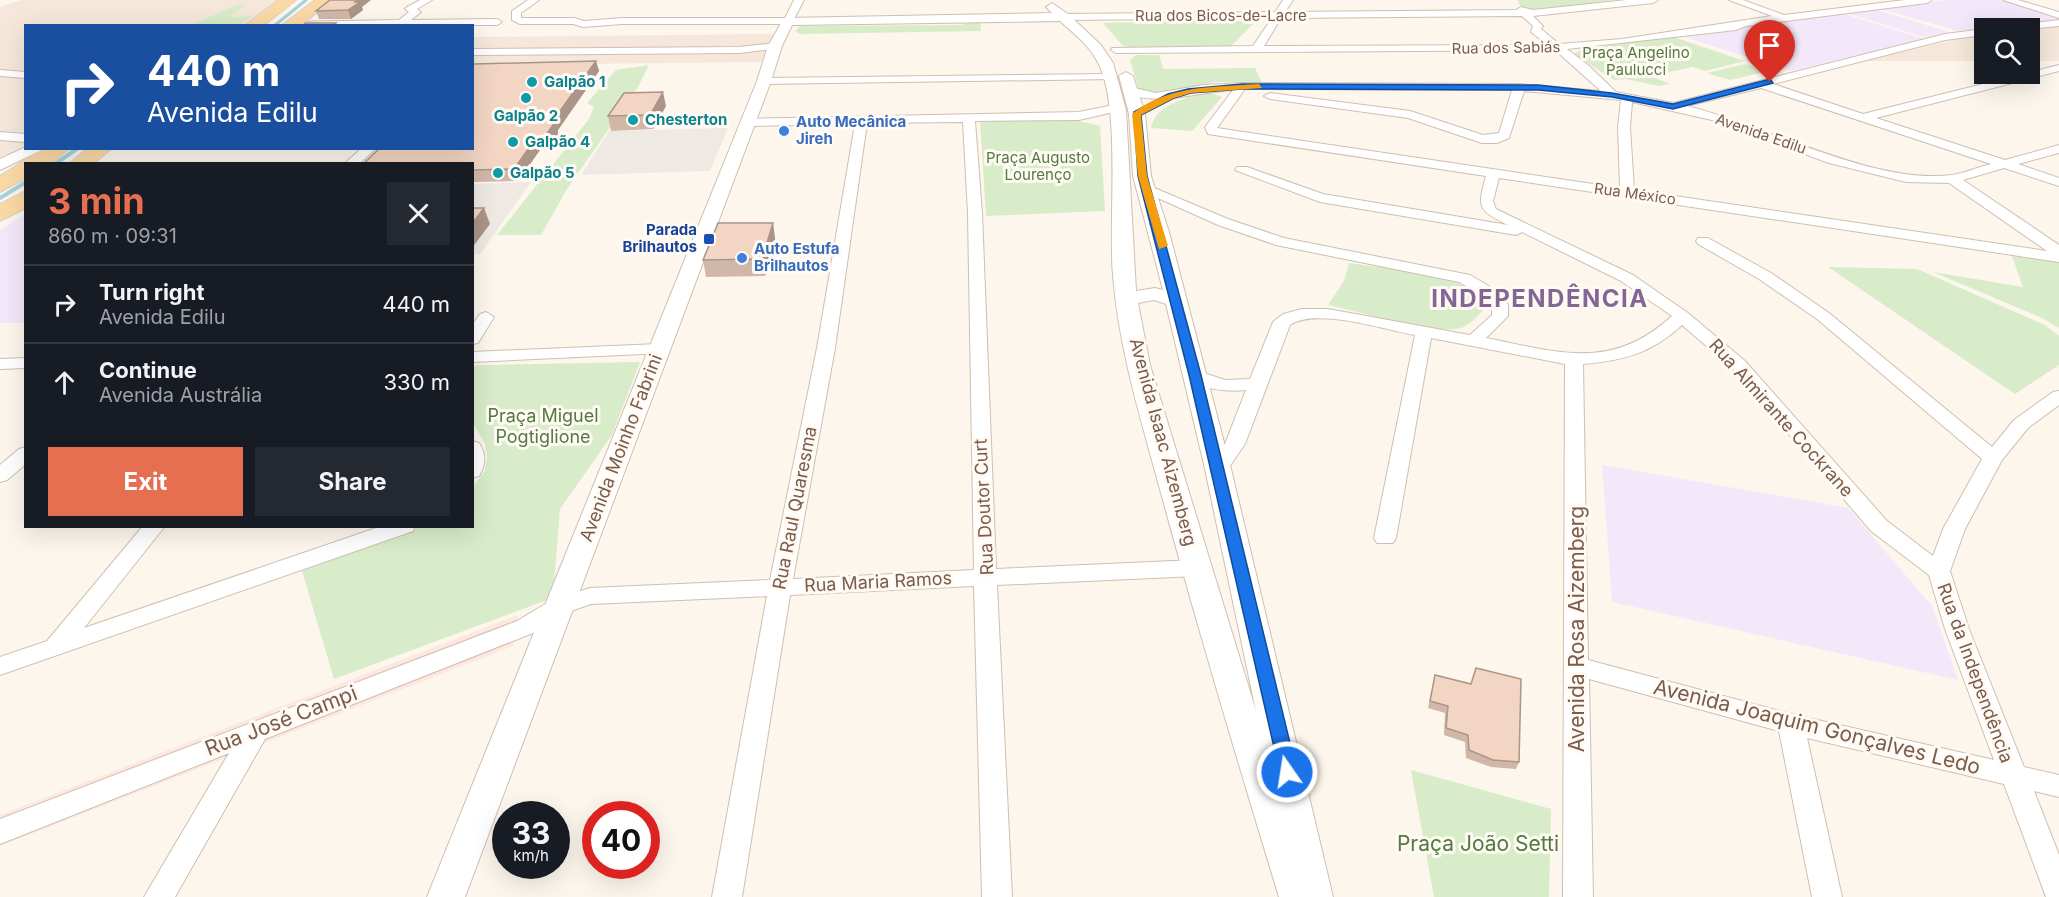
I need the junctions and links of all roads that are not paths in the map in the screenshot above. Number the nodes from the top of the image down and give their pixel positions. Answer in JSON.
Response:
{"nodes":[{"id":1,"x":289,"y":0,"type":"edge"},
{"id":2,"x":324,"y":0,"type":"edge"},
{"id":3,"x":427,"y":0,"type":"edge"},
{"id":4,"x":534,"y":0,"type":"edge"},
{"id":5,"x":799,"y":0,"type":"edge"},
{"id":6,"x":1044,"y":0,"type":"edge"},
{"id":7,"x":1288,"y":0,"type":"edge"},
{"id":8,"x":1390,"y":0,"type":"edge"},
{"id":9,"x":1646,"y":0,"type":"edge"},
{"id":10,"x":1734,"y":0,"type":"edge"},
{"id":11,"x":1927,"y":0,"type":"edge"},
{"id":12,"x":2008,"y":0,"type":"edge"},
{"id":13,"x":1511,"y":2,"type":"dead end"},
{"id":14,"x":1074,"y":6,"type":"dead end"},
{"id":15,"x":1180,"y":8,"type":"dead end"},
{"id":16,"x":1523,"y":13,"type":"junction"},
{"id":17,"x":1384,"y":15,"type":"junction"},
{"id":18,"x":2059,"y":15,"type":"edge"},
{"id":19,"x":1172,"y":16,"type":"junction"},
{"id":20,"x":1279,"y":16,"type":"junction"},
{"id":21,"x":1064,"y":17,"type":"junction"},
{"id":22,"x":1086,"y":17,"type":"junction"},
{"id":23,"x":1785,"y":17,"type":"junction"},
{"id":24,"x":518,"y":20,"type":"junction"},
{"id":25,"x":788,"y":21,"type":"junction"},
{"id":26,"x":402,"y":23,"type":"junction"},
{"id":27,"x":255,"y":24,"type":"edge"},
{"id":28,"x":290,"y":24,"type":"edge"},
{"id":29,"x":346,"y":24,"type":"edge"},
{"id":30,"x":418,"y":24,"type":"edge"},
{"id":31,"x":2059,"y":24,"type":"edge"},
{"id":32,"x":2040,"y":26,"type":"edge"},
{"id":33,"x":474,"y":28,"type":"edge"},
{"id":34,"x":497,"y":29,"type":"junction"},
{"id":35,"x":1974,"y":33,"type":"edge"},
{"id":36,"x":1083,"y":34,"type":"junction"},
{"id":37,"x":1106,"y":38,"type":"junction"},
{"id":38,"x":1557,"y":47,"type":"junction"},
{"id":39,"x":1256,"y":50,"type":"junction"},
{"id":40,"x":474,"y":51,"type":"edge"},
{"id":41,"x":774,"y":51,"type":"junction"},
{"id":42,"x":474,"y":52,"type":"edge"},
{"id":43,"x":2059,"y":68,"type":"edge"},
{"id":44,"x":0,"y":73,"type":"edge"},
{"id":45,"x":24,"y":75,"type":"edge"},
{"id":46,"x":1110,"y":77,"type":"junction"},
{"id":47,"x":764,"y":81,"type":"junction"},
{"id":48,"x":1761,"y":84,"type":"junction"},
{"id":49,"x":1316,"y":86,"type":"junction"},
{"id":50,"x":1519,"y":87,"type":"junction"},
{"id":51,"x":1240,"y":89,"type":"junction"},
{"id":52,"x":1130,"y":90,"type":"junction"},
{"id":53,"x":1612,"y":95,"type":"junction"},
{"id":54,"x":1171,"y":96,"type":"junction"},
{"id":55,"x":1628,"y":98,"type":"junction"},
{"id":56,"x":1316,"y":103,"type":"junction"},
{"id":57,"x":1673,"y":106,"type":"junction"},
{"id":58,"x":1118,"y":108,"type":"junction"},
{"id":59,"x":1137,"y":114,"type":"junction"},
{"id":60,"x":1079,"y":116,"type":"junction"},
{"id":61,"x":969,"y":117,"type":"junction"},
{"id":62,"x":1865,"y":117,"type":"junction"},
{"id":63,"x":862,"y":120,"type":"junction"},
{"id":64,"x":748,"y":122,"type":"junction"},
{"id":65,"x":1118,"y":130,"type":"junction"},
{"id":66,"x":0,"y":136,"type":"edge"},
{"id":67,"x":24,"y":138,"type":"edge"},
{"id":68,"x":2059,"y":148,"type":"edge"},
{"id":69,"x":34,"y":150,"type":"edge"},
{"id":70,"x":57,"y":150,"type":"edge"},
{"id":71,"x":99,"y":150,"type":"edge"},
{"id":72,"x":368,"y":150,"type":"edge"},
{"id":73,"x":38,"y":162,"type":"edge"},
{"id":74,"x":82,"y":162,"type":"edge"},
{"id":75,"x":352,"y":162,"type":"edge"},
{"id":76,"x":0,"y":165,"type":"edge"},
{"id":77,"x":2006,"y":165,"type":"junction"},
{"id":78,"x":24,"y":170,"type":"edge"},
{"id":79,"x":1242,"y":170,"type":"dead end"},
{"id":80,"x":1493,"y":174,"type":"junction"},
{"id":81,"x":1952,"y":179,"type":"junction"},
{"id":82,"x":2059,"y":182,"type":"edge"},
{"id":83,"x":0,"y":185,"type":"edge"},
{"id":84,"x":1147,"y":190,"type":"junction"},
{"id":85,"x":1627,"y":193,"type":"junction"},
{"id":86,"x":24,"y":199,"type":"edge"},
{"id":87,"x":1490,"y":211,"type":"junction"},
{"id":88,"x":0,"y":214,"type":"edge"},
{"id":89,"x":1462,"y":223,"type":"junction"},
{"id":90,"x":1529,"y":232,"type":"junction"},
{"id":91,"x":1703,"y":241,"type":"dead end"},
{"id":92,"x":2059,"y":254,"type":"edge"},
{"id":93,"x":1125,"y":287,"type":"junction"},
{"id":94,"x":1173,"y":287,"type":"junction"},
{"id":95,"x":1682,"y":316,"type":"junction"},
{"id":96,"x":486,"y":317,"type":"dead end"},
{"id":97,"x":1424,"y":333,"type":"junction"},
{"id":98,"x":474,"y":336,"type":"edge"},
{"id":99,"x":1472,"y":343,"type":"junction"},
{"id":100,"x":658,"y":349,"type":"junction"},
{"id":101,"x":474,"y":357,"type":"edge"},
{"id":102,"x":1575,"y":360,"type":"junction"},
{"id":103,"x":24,"y":363,"type":"edge"},
{"id":104,"x":0,"y":364,"type":"edge"},
{"id":105,"x":1195,"y":375,"type":"junction"},
{"id":106,"x":1257,"y":383,"type":"junction"},
{"id":107,"x":2059,"y":396,"type":"edge"},
{"id":108,"x":24,"y":455,"type":"edge"},
{"id":109,"x":1993,"y":458,"type":"junction"},
{"id":110,"x":1218,"y":469,"type":"junction"},
{"id":111,"x":0,"y":477,"type":"edge"},
{"id":112,"x":153,"y":528,"type":"edge"},
{"id":113,"x":399,"y":528,"type":"edge"},
{"id":114,"x":1385,"y":538,"type":"dead end"},
{"id":115,"x":1197,"y":568,"type":"junction"},
{"id":116,"x":1939,"y":570,"type":"junction"},
{"id":117,"x":987,"y":578,"type":"junction"},
{"id":118,"x":780,"y":587,"type":"junction"},
{"id":119,"x":560,"y":606,"type":"junction"},
{"id":120,"x":54,"y":648,"type":"junction"},
{"id":121,"x":0,"y":666,"type":"edge"},
{"id":122,"x":1576,"y":666,"type":"junction"},
{"id":123,"x":1791,"y":724,"type":"junction"},
{"id":124,"x":255,"y":732,"type":"junction"},
{"id":125,"x":2013,"y":775,"type":"junction"},
{"id":126,"x":2059,"y":786,"type":"edge"},
{"id":127,"x":0,"y":832,"type":"edge"},
{"id":128,"x":2059,"y":892,"type":"edge"},
{"id":129,"x":159,"y":897,"type":"edge"},
{"id":130,"x":446,"y":897,"type":"edge"},
{"id":131,"x":727,"y":897,"type":"edge"},
{"id":132,"x":997,"y":897,"type":"edge"},
{"id":133,"x":1298,"y":897,"type":"edge"},
{"id":134,"x":1314,"y":897,"type":"edge"},
{"id":135,"x":1578,"y":897,"type":"edge"},
{"id":136,"x":1827,"y":897,"type":"edge"}],
"edges":[{"from":1,"to":27,"type":"main road"},
{"from":2,"to":28,"type":"main road"},
{"from":3,"to":26,"type":"street"},
{"from":4,"to":24,"type":"street"},
{"from":5,"to":25,"type":"street","name":"Avenida Moinho Fabrini"},
{"from":6,"to":21,"type":"street","name":"Avenida Isaac Aizemberg"},
{"from":7,"to":20,"type":"street"},
{"from":8,"to":17,"type":"street"},
{"from":9,"to":16,"type":"street","name":"Rua dos Bicos-de-Lacre"},
{"from":10,"to":23,"type":"street"},
{"from":11,"to":23,"type":"street","name":"Rua dos Sabiás"},
{"from":12,"to":18,"type":"street"},
{"from":13,"to":16,"type":"street"},
{"from":14,"to":22,"type":"street"},
{"from":15,"to":19,"type":"street"},
{"from":16,"to":17,"type":"street","name":"Rua dos Bicos-de-Lacre"},
{"from":16,"to":38,"type":"street"},
{"from":17,"to":20,"type":"street","name":"Rua dos Bicos-de-Lacre"},
{"from":19,"to":20,"type":"street","name":"Rua dos Bicos-de-Lacre"},
{"from":19,"to":22,"type":"street","name":"Rua dos Bicos-de-Lacre"},
{"from":20,"to":39,"type":"street"},
{"from":21,"to":22,"type":"street","name":"Rua dos Bicos-de-Lacre"},
{"from":21,"to":25,"type":"street","name":"Rua dos Bicos-de-Lacre"},
{"from":21,"to":36,"type":"street","name":"Avenida Isaac Aizemberg"},
{"from":22,"to":37,"type":"street"},
{"from":23,"to":38,"type":"street","name":"Rua dos Sabiás"},
{"from":24,"to":25,"type":"street"},
{"from":24,"to":34,"type":"street"},
{"from":25,"to":41,"type":"street","name":"Avenida Moinho Fabrini"},
{"from":26,"to":29,"type":"street"},
{"from":26,"to":30,"type":"street"},
{"from":31,"to":32,"type":"street"},
{"from":33,"to":34,"type":"street"},
{"from":34,"to":40,"type":"street"},
{"from":35,"to":48,"type":"street"},
{"from":36,"to":37,"type":"street"},
{"from":36,"to":46,"type":"street","name":"Avenida Isaac Aizemberg"},
{"from":37,"to":39,"type":"street","name":"Rua dos Sabiás"},
{"from":37,"to":52,"type":"street"},
{"from":38,"to":39,"type":"street","name":"Rua dos Sabiás"},
{"from":38,"to":53,"type":"street"},
{"from":41,"to":42,"type":"street"},
{"from":41,"to":47,"type":"street","name":"Avenida Moinho Fabrini"},
{"from":43,"to":62,"type":"street"},
{"from":44,"to":45,"type":"street"},
{"from":46,"to":47,"type":"street"},
{"from":46,"to":58,"type":"street","name":"Avenida Isaac Aizemberg"},
{"from":47,"to":64,"type":"street","name":"Avenida Moinho Fabrini"},
{"from":48,"to":57,"type":"street"},
{"from":48,"to":62,"type":"street"},
{"from":49,"to":50,"type":"street","name":"Avenida Edilu"},
{"from":49,"to":51,"type":"street","name":"Avenida Edilu"},
{"from":49,"to":56,"type":"street"},
{"from":50,"to":53,"type":"street","name":"Avenida Edilu"},
{"from":50,"to":56,"type":"street"},
{"from":51,"to":54,"type":"street"},
{"from":51,"to":56,"type":"street"},
{"from":51,"to":80,"type":"street","name":"Rua México"},
{"from":52,"to":54,"type":"street"},
{"from":52,"to":59,"type":"street"},
{"from":53,"to":55,"type":"street","name":"Avenida Edilu"},
{"from":54,"to":59,"type":"street"},
{"from":55,"to":57,"type":"street","name":"Avenida Edilu"},
{"from":55,"to":85,"type":"street"},
{"from":57,"to":81,"type":"street","name":"Avenida Edilu"},
{"from":58,"to":60,"type":"street"},
{"from":58,"to":65,"type":"street","name":"Avenida Isaac Aizemberg"},
{"from":59,"to":84,"type":"street"},
{"from":60,"to":61,"type":"street"},
{"from":60,"to":65,"type":"street"},
{"from":61,"to":63,"type":"street"},
{"from":61,"to":117,"type":"street","name":"Rua Doutor Curt"},
{"from":62,"to":77,"type":"street"},
{"from":63,"to":64,"type":"street"},
{"from":63,"to":118,"type":"street","name":"Rua Raul Quaresma"},
{"from":64,"to":100,"type":"street","name":"Avenida Moinho Fabrini"},
{"from":65,"to":93,"type":"street","name":"Avenida Isaac Aizemberg"},
{"from":66,"to":67,"type":"street"},
{"from":68,"to":77,"type":"street","name":"Avenida Edilu"},
{"from":69,"to":76,"type":"street"},
{"from":70,"to":73,"type":"main road"},
{"from":71,"to":74,"type":"main road"},
{"from":72,"to":75,"type":"street"},
{"from":77,"to":81,"type":"street","name":"Avenida Edilu"},
{"from":77,"to":82,"type":"street"},
{"from":78,"to":83,"type":"main road"},
{"from":79,"to":89,"type":"street"},
{"from":80,"to":85,"type":"street","name":"Rua México"},
{"from":80,"to":87,"type":"street"},
{"from":81,"to":92,"type":"street"},
{"from":84,"to":94,"type":"street"},
{"from":84,"to":99,"type":"street"},
{"from":85,"to":92,"type":"street","name":"Rua México"},
{"from":86,"to":88,"type":"main road"},
{"from":87,"to":89,"type":"street"},
{"from":87,"to":90,"type":"street","name":"Rua Almirante Cockrane"},
{"from":89,"to":90,"type":"street"},
{"from":90,"to":95,"type":"street","name":"Rua Almirante Cockrane"},
{"from":91,"to":109,"type":"street"},
{"from":93,"to":94,"type":"street"},
{"from":93,"to":115,"type":"street","name":"Avenida Isaac Aizemberg"},
{"from":94,"to":105,"type":"street"},
{"from":95,"to":102,"type":"street"},
{"from":95,"to":116,"type":"street","name":"Rua Almirante Cockrane"},
{"from":96,"to":98,"type":"street"},
{"from":97,"to":99,"type":"street"},
{"from":97,"to":106,"type":"street"},
{"from":97,"to":114,"type":"street"},
{"from":99,"to":102,"type":"street"},
{"from":100,"to":101,"type":"street"},
{"from":100,"to":119,"type":"street","name":"Avenida Moinho Fabrini"},
{"from":102,"to":122,"type":"street","name":"Avenida Rosa Aizemberg"},
{"from":103,"to":104,"type":"street"},
{"from":105,"to":106,"type":"street"},
{"from":105,"to":110,"type":"street"},
{"from":106,"to":110,"type":"street"},
{"from":107,"to":109,"type":"street","name":"Rua da Independência"},
{"from":108,"to":111,"type":"street"},
{"from":109,"to":116,"type":"street","name":"Rua da Independência"},
{"from":110,"to":134,"type":"street"},
{"from":112,"to":120,"type":"street"},
{"from":113,"to":120,"type":"street"},
{"from":115,"to":117,"type":"street","name":"Rua Maria Ramos"},
{"from":115,"to":133,"type":"street","name":"Avenida Isaac Aizemberg"},
{"from":116,"to":125,"type":"street","name":"Rua da Independência"},
{"from":117,"to":118,"type":"street","name":"Rua Maria Ramos"},
{"from":117,"to":132,"type":"street","name":"Rua Doutor Curt"},
{"from":118,"to":119,"type":"street","name":"Rua Maria Ramos"},
{"from":118,"to":131,"type":"street","name":"Rua Raul Quaresma"},
{"from":119,"to":124,"type":"street","name":"Rua José Campi"},
{"from":119,"to":130,"type":"street","name":"Avenida Moinho Fabrini"},
{"from":120,"to":121,"type":"street"},
{"from":122,"to":123,"type":"street","name":"Avenida Joaquim Gonçalves Ledo"},
{"from":122,"to":135,"type":"street","name":"Avenida Rosa Aizemberg"},
{"from":123,"to":125,"type":"street","name":"Avenida Joaquim Gonçalves Ledo"},
{"from":123,"to":136,"type":"street"},
{"from":124,"to":127,"type":"street","name":"Rua José Campi"},
{"from":124,"to":129,"type":"street"},
{"from":125,"to":126,"type":"street","name":"Avenida Joaquim Gonçalves Ledo"},
{"from":125,"to":128,"type":"street","name":"Rua da Independência"}]}
